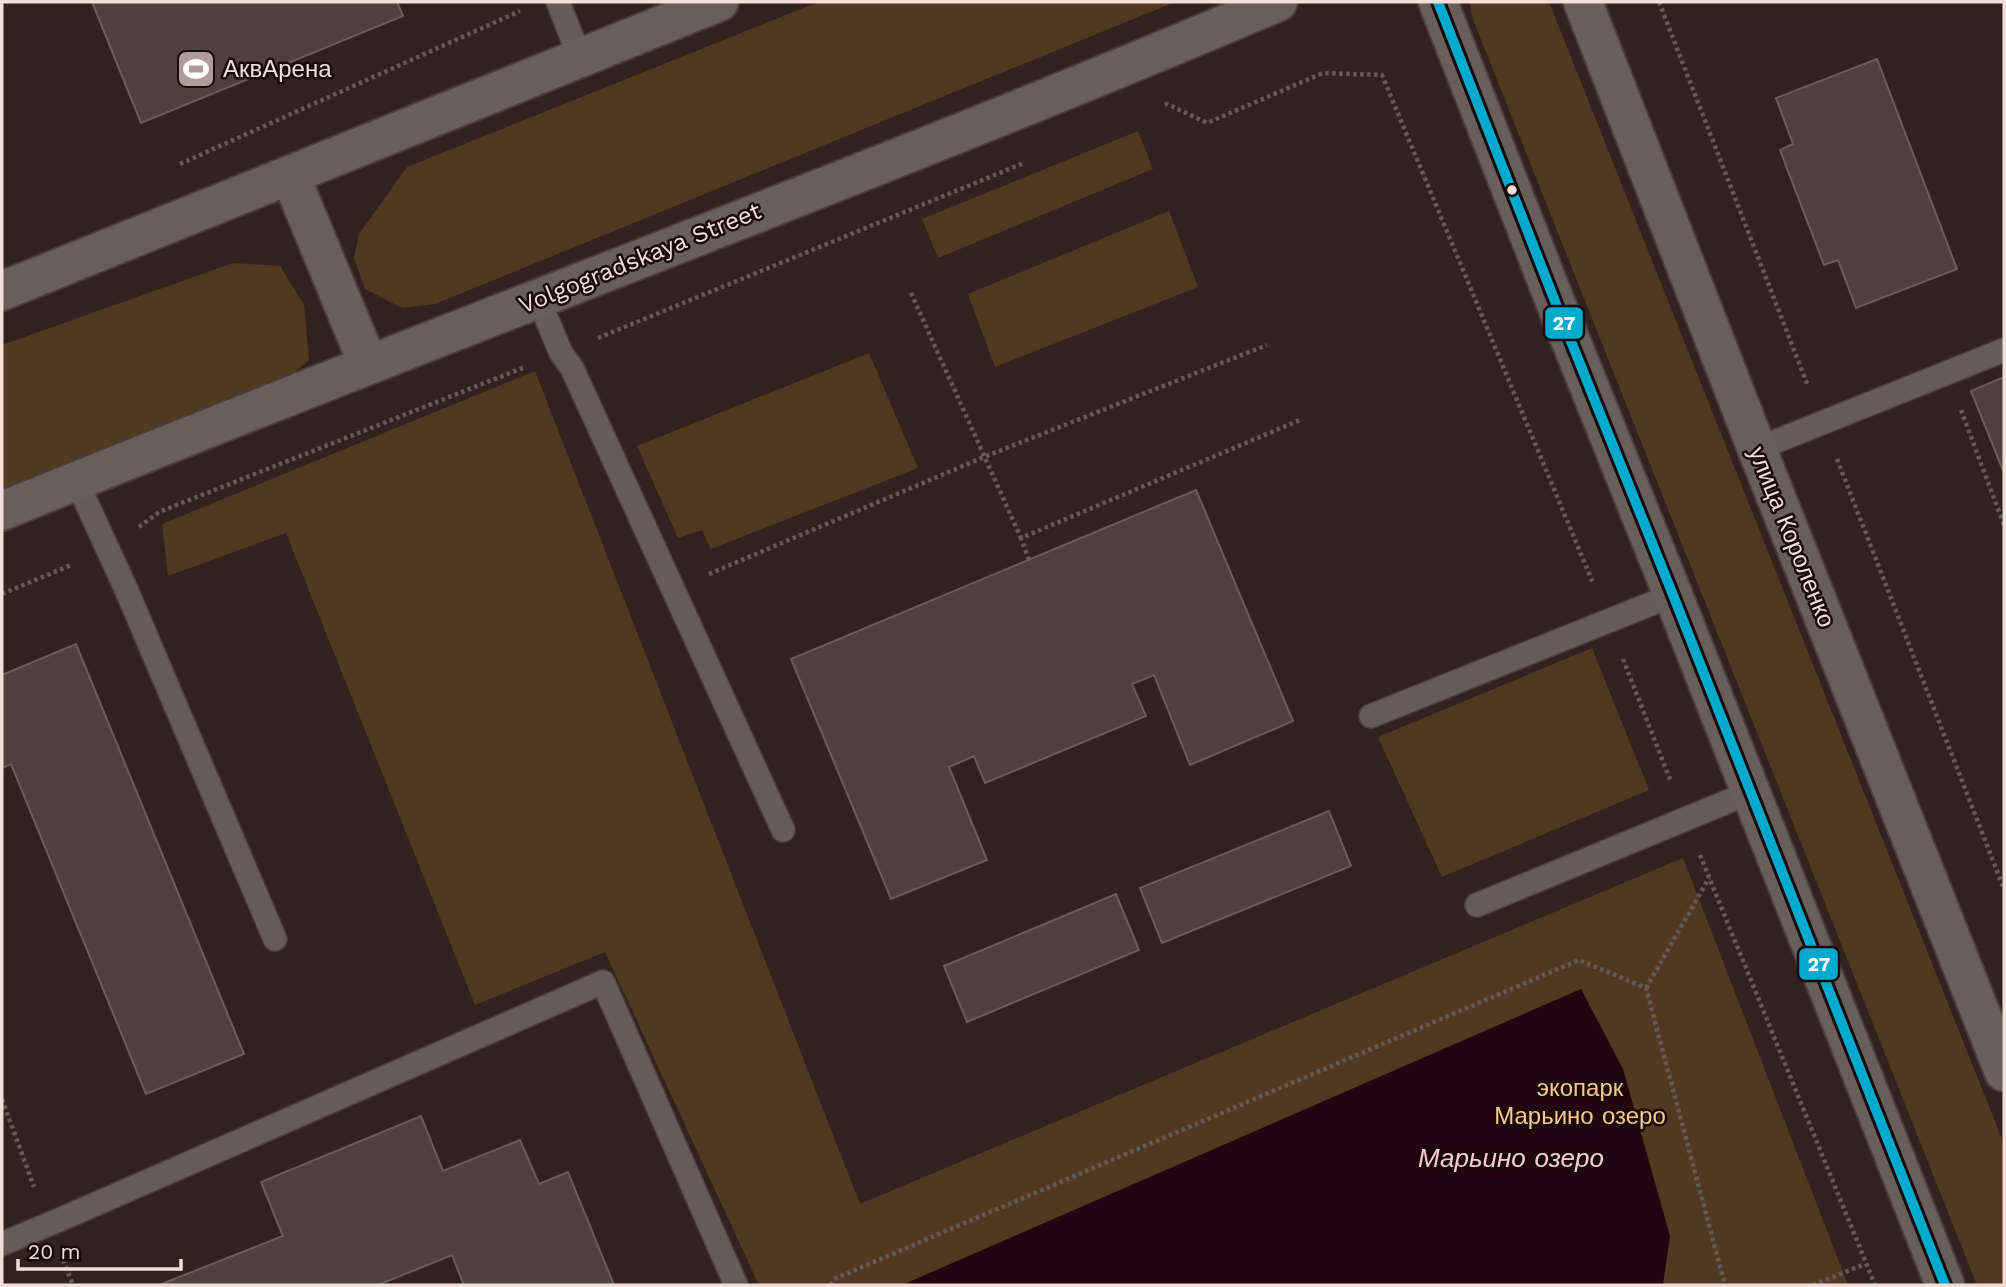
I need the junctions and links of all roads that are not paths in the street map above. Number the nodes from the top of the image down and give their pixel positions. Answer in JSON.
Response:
{"nodes":[{"id":1,"x":558,"y":2,"type":"edge"},
{"id":2,"x":719,"y":2,"type":"edge"},
{"id":3,"x":1278,"y":2,"type":"edge"},
{"id":4,"x":1438,"y":2,"type":"edge"},
{"id":5,"x":1583,"y":2,"type":"edge"},
{"id":6,"x":580,"y":58,"type":"junction"},
{"id":7,"x":290,"y":175,"type":"junction"},
{"id":8,"x":2,"y":291,"type":"edge"},
{"id":9,"x":538,"y":298,"type":"junction"},
{"id":10,"x":2004,"y":350,"type":"edge"},
{"id":11,"x":368,"y":363,"type":"junction"},
{"id":12,"x":1757,"y":449,"type":"junction"},
{"id":13,"x":76,"y":480,"type":"junction"},
{"id":14,"x":2,"y":511,"type":"edge"},
{"id":15,"x":1673,"y":595,"type":"junction"},
{"id":16,"x":1371,"y":716,"type":"dead end"},
{"id":17,"x":1751,"y":792,"type":"junction"},
{"id":18,"x":783,"y":830,"type":"dead end"},
{"id":19,"x":1477,"y":905,"type":"dead end"},
{"id":20,"x":275,"y":939,"type":"dead end"},
{"id":21,"x":2004,"y":1072,"type":"edge"},
{"id":22,"x":2,"y":1244,"type":"edge"},
{"id":23,"x":736,"y":1285,"type":"edge"},
{"id":24,"x":1945,"y":1285,"type":"edge"}],
"edges":[{"from":1,"to":6,"type":"lane"},
{"from":2,"to":6,"type":"main road"},
{"from":3,"to":9,"type":"main road","name":"Volgogradskaya Street"},
{"from":4,"to":15,"type":"main road"},
{"from":5,"to":12,"type":"main road","name":"улица Короленко"},
{"from":6,"to":7,"type":"main road"},
{"from":7,"to":8,"type":"main road"},
{"from":7,"to":11,"type":"main road"},
{"from":9,"to":11,"type":"main road","name":"Volgogradskaya Street"},
{"from":9,"to":18,"type":"lane"},
{"from":10,"to":12,"type":"lane"},
{"from":11,"to":13,"type":"main road","name":"Volgogradskaya Street"},
{"from":12,"to":21,"type":"main road","name":"улица Короленко"},
{"from":13,"to":14,"type":"main road","name":"Volgogradskaya Street"},
{"from":13,"to":20,"type":"lane"},
{"from":15,"to":16,"type":"lane"},
{"from":15,"to":17,"type":"main road"},
{"from":17,"to":19,"type":"lane"},
{"from":17,"to":24,"type":"main road"},
{"from":22,"to":23,"type":"lane"}]}
